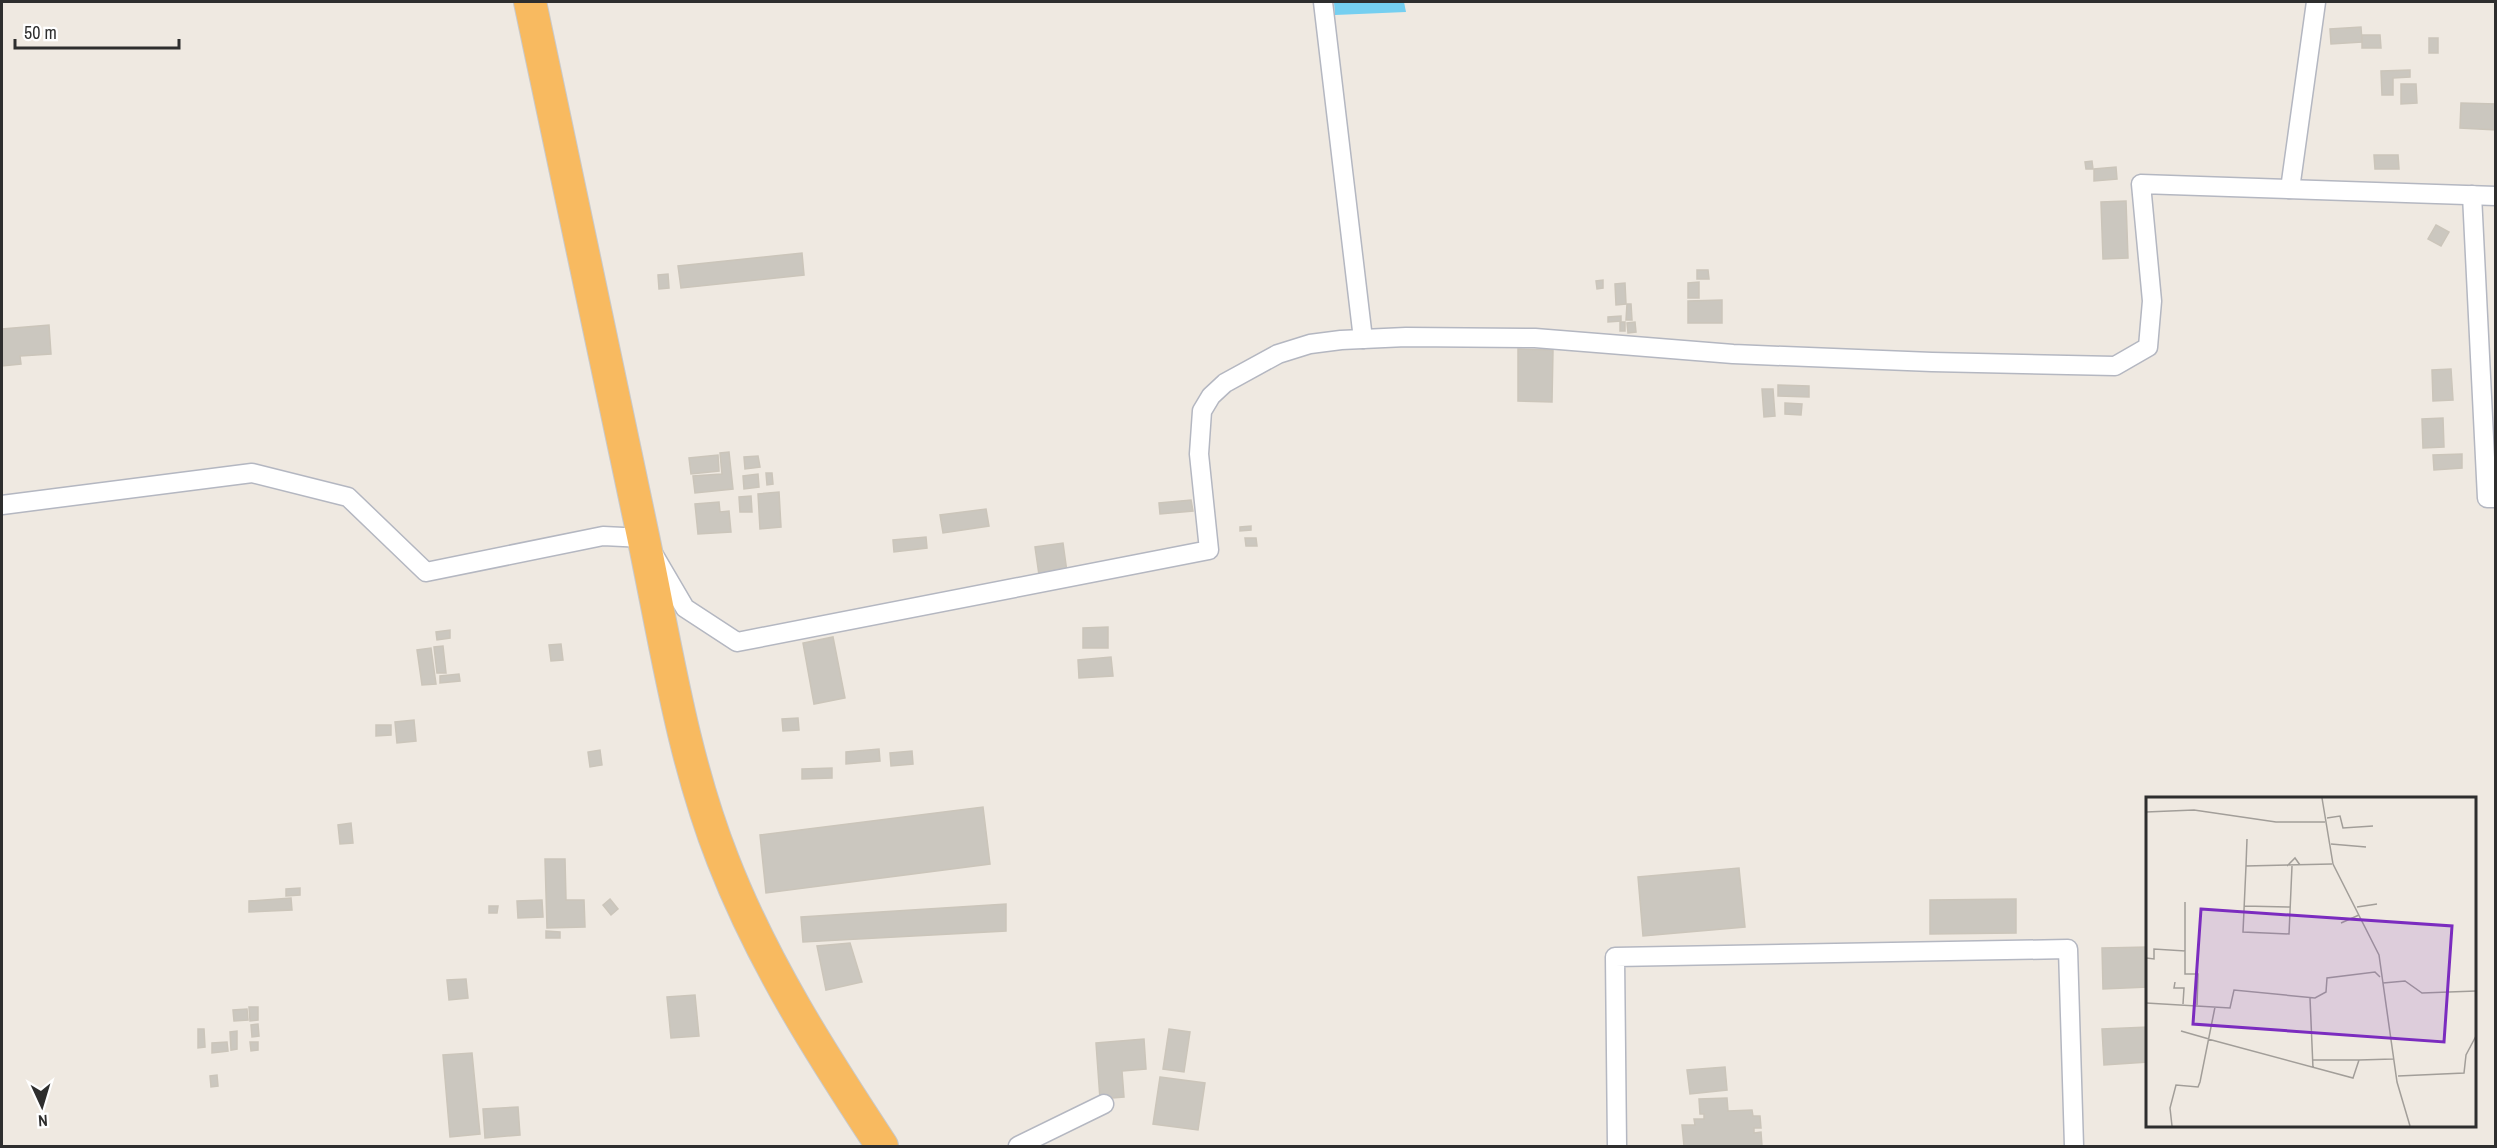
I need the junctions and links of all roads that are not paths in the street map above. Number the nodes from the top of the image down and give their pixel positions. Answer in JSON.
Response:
{"nodes":[{"id":1,"x":530,"y":2,"type":"edge"},
{"id":2,"x":1323,"y":2,"type":"edge"},
{"id":3,"x":2316,"y":2,"type":"edge"},
{"id":4,"x":2290,"y":189,"type":"junction"},
{"id":5,"x":2472,"y":195,"type":"junction"},
{"id":6,"x":2496,"y":196,"type":"edge"},
{"id":7,"x":1363,"y":339,"type":"junction"},
{"id":8,"x":2496,"y":498,"type":"edge"},
{"id":9,"x":2,"y":505,"type":"edge"},
{"id":10,"x":644,"y":538,"type":"junction"},
{"id":11,"x":1104,"y":1104,"type":"dead end"},
{"id":12,"x":882,"y":1146,"type":"edge"},
{"id":13,"x":1018,"y":1146,"type":"edge"},
{"id":14,"x":1617,"y":1146,"type":"edge"},
{"id":15,"x":2074,"y":1146,"type":"edge"}],
"edges":[{"from":1,"to":10,"type":"highway"},
{"from":2,"to":7,"type":"street"},
{"from":3,"to":4,"type":"street"},
{"from":4,"to":5,"type":"street"},
{"from":4,"to":7,"type":"street"},
{"from":5,"to":6,"type":"street"},
{"from":5,"to":8,"type":"street"},
{"from":7,"to":10,"type":"street"},
{"from":9,"to":10,"type":"street"},
{"from":10,"to":12,"type":"highway"},
{"from":11,"to":13,"type":"street"},
{"from":14,"to":15,"type":"street"}]}
